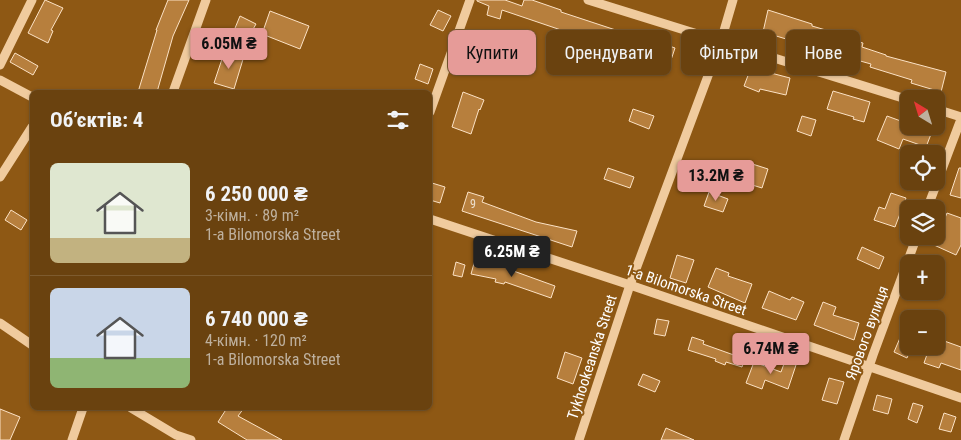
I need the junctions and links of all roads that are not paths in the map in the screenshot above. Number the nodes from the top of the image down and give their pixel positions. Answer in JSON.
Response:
{"nodes":[{"id":1,"x":32,"y":0,"type":"edge"},
{"id":2,"x":206,"y":0,"type":"edge"},
{"id":3,"x":470,"y":0,"type":"edge"},
{"id":4,"x":588,"y":0,"type":"edge"},
{"id":5,"x":733,"y":0,"type":"edge"},
{"id":6,"x":685,"y":30,"type":"edge"},
{"id":7,"x":724,"y":30,"type":"edge"},
{"id":8,"x":776,"y":58,"type":"edge"},
{"id":9,"x":0,"y":65,"type":"edge"},
{"id":10,"x":708,"y":75,"type":"edge"},
{"id":11,"x":0,"y":80,"type":"edge"},
{"id":12,"x":174,"y":90,"type":"edge"},
{"id":13,"x":30,"y":97,"type":"edge"},
{"id":14,"x":900,"y":97,"type":"edge"},
{"id":15,"x":432,"y":106,"type":"edge"},
{"id":16,"x":945,"y":112,"type":"edge"},
{"id":17,"x":961,"y":118,"type":"edge"},
{"id":18,"x":30,"y":130,"type":"edge"},
{"id":19,"x":0,"y":177,"type":"edge"},
{"id":20,"x":930,"y":200,"type":"edge"},
{"id":21,"x":432,"y":220,"type":"edge"},
{"id":22,"x":914,"y":245,"type":"edge"},
{"id":23,"x":630,"y":284,"type":"junction"},
{"id":24,"x":0,"y":323,"type":"edge"},
{"id":25,"x":30,"y":344,"type":"edge"},
{"id":26,"x":868,"y":368,"type":"junction"},
{"id":27,"x":961,"y":398,"type":"edge"},
{"id":28,"x":82,"y":410,"type":"edge"},
{"id":29,"x":134,"y":410,"type":"edge"},
{"id":30,"x":72,"y":440,"type":"edge"},
{"id":31,"x":191,"y":440,"type":"edge"},
{"id":32,"x":579,"y":440,"type":"edge"},
{"id":33,"x":844,"y":440,"type":"edge"}],
"edges":[{"from":1,"to":9,"type":"street"},
{"from":2,"to":12,"type":"street"},
{"from":3,"to":15,"type":"street"},
{"from":4,"to":6,"type":"street"},
{"from":5,"to":7,"type":"street","name":"Tykhookeanska Street"},
{"from":8,"to":14,"type":"street"},
{"from":10,"to":23,"type":"street","name":"Tykhookeanska Street"},
{"from":11,"to":13,"type":"street"},
{"from":16,"to":17,"type":"street"},
{"from":17,"to":20,"type":"street"},
{"from":18,"to":19,"type":"street"},
{"from":21,"to":23,"type":"street","name":"1-a Bilomorska Street"},
{"from":22,"to":26,"type":"street","name":"Ярового вулиця"},
{"from":23,"to":26,"type":"street","name":"1-a Bilomorska Street"},
{"from":23,"to":32,"type":"street","name":"Tykhookeanska Street"},
{"from":24,"to":25,"type":"street"},
{"from":26,"to":27,"type":"street","name":"1-a Bilomorska Street"},
{"from":26,"to":33,"type":"street","name":"Ярового вулиця"},
{"from":28,"to":30,"type":"street"},
{"from":29,"to":31,"type":"street"}]}
